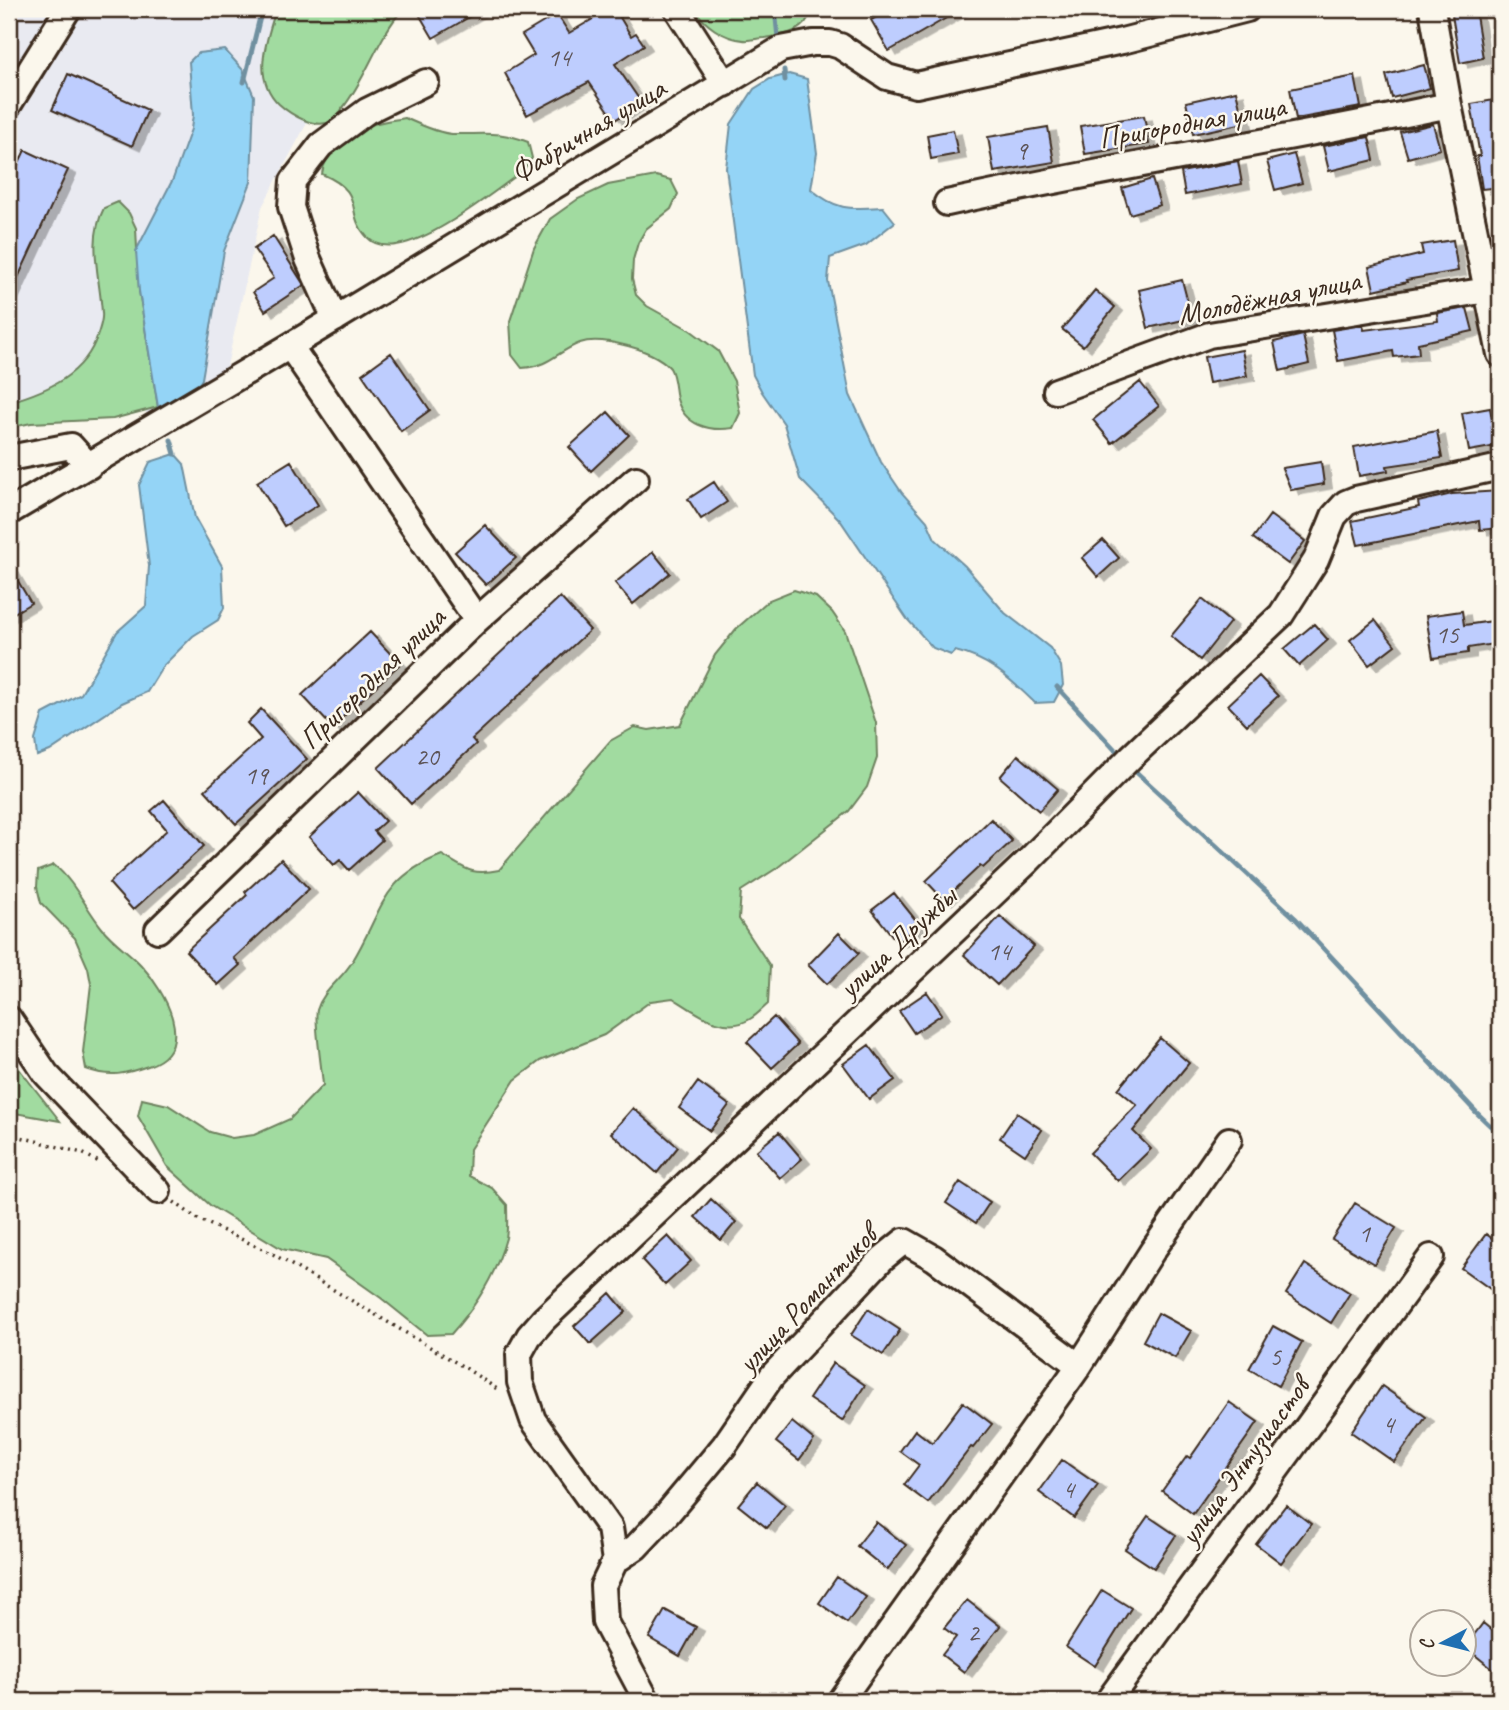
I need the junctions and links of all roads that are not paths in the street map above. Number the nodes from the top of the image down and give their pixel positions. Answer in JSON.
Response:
{"nodes":[{"id":1,"x":68,"y":9,"type":"edge"},
{"id":2,"x":677,"y":9,"type":"edge"},
{"id":3,"x":1247,"y":9,"type":"edge"},
{"id":4,"x":1432,"y":9,"type":"edge"},
{"id":5,"x":426,"y":82,"type":"dead end"},
{"id":6,"x":725,"y":84,"type":"junction"},
{"id":7,"x":9,"y":104,"type":"edge"},
{"id":8,"x":1449,"y":105,"type":"junction"},
{"id":9,"x":947,"y":203,"type":"dead end"},
{"id":10,"x":1494,"y":289,"type":"edge"},
{"id":11,"x":335,"y":319,"type":"junction"},
{"id":12,"x":290,"y":346,"type":"junction"},
{"id":13,"x":1500,"y":354,"type":"edge"},
{"id":14,"x":1056,"y":391,"type":"dead end"},
{"id":15,"x":9,"y":458,"type":"edge"},
{"id":16,"x":89,"y":466,"type":"junction"},
{"id":17,"x":1500,"y":467,"type":"edge"},
{"id":18,"x":636,"y":479,"type":"dead end"},
{"id":19,"x":9,"y":512,"type":"edge"},
{"id":20,"x":477,"y":620,"type":"junction"},
{"id":21,"x":158,"y":930,"type":"dead end"},
{"id":22,"x":9,"y":1019,"type":"edge"},
{"id":23,"x":1229,"y":1140,"type":"dead end"},
{"id":24,"x":158,"y":1191,"type":"road end"},
{"id":25,"x":1431,"y":1257,"type":"dead end"},
{"id":26,"x":1079,"y":1366,"type":"junction"},
{"id":27,"x":615,"y":1561,"type":"junction"},
{"id":28,"x":647,"y":1701,"type":"edge"},
{"id":29,"x":840,"y":1701,"type":"edge"},
{"id":30,"x":1108,"y":1701,"type":"edge"}],
"edges":[{"from":1,"to":7,"type":"street"},
{"from":2,"to":6,"type":"street"},
{"from":3,"to":6,"type":"street","name":"Фабричная улица"},
{"from":4,"to":8,"type":"street"},
{"from":5,"to":11,"type":"street"},
{"from":6,"to":11,"type":"street","name":"Фабричная улица"},
{"from":8,"to":9,"type":"street","name":"Пригородная улица"},
{"from":8,"to":10,"type":"street"},
{"from":10,"to":13,"type":"street"},
{"from":10,"to":14,"type":"street","name":"Молодёжная улица"},
{"from":11,"to":12,"type":"street","name":"Фабричная улица"},
{"from":12,"to":16,"type":"street","name":"Фабричная улица"},
{"from":12,"to":20,"type":"street"},
{"from":15,"to":16,"type":"street"},
{"from":16,"to":19,"type":"street","name":"Фабричная улица"},
{"from":17,"to":27,"type":"street","name":"улица Дружбы"},
{"from":18,"to":20,"type":"street","name":"Пригородная улица"},
{"from":20,"to":21,"type":"street","name":"Пригородная улица"},
{"from":22,"to":24,"type":"street"},
{"from":23,"to":26,"type":"street"},
{"from":25,"to":30,"type":"street","name":"улица Энтузиастов"},
{"from":26,"to":27,"type":"street","name":"улица Романтиков"},
{"from":26,"to":29,"type":"street"},
{"from":27,"to":28,"type":"street"}]}
